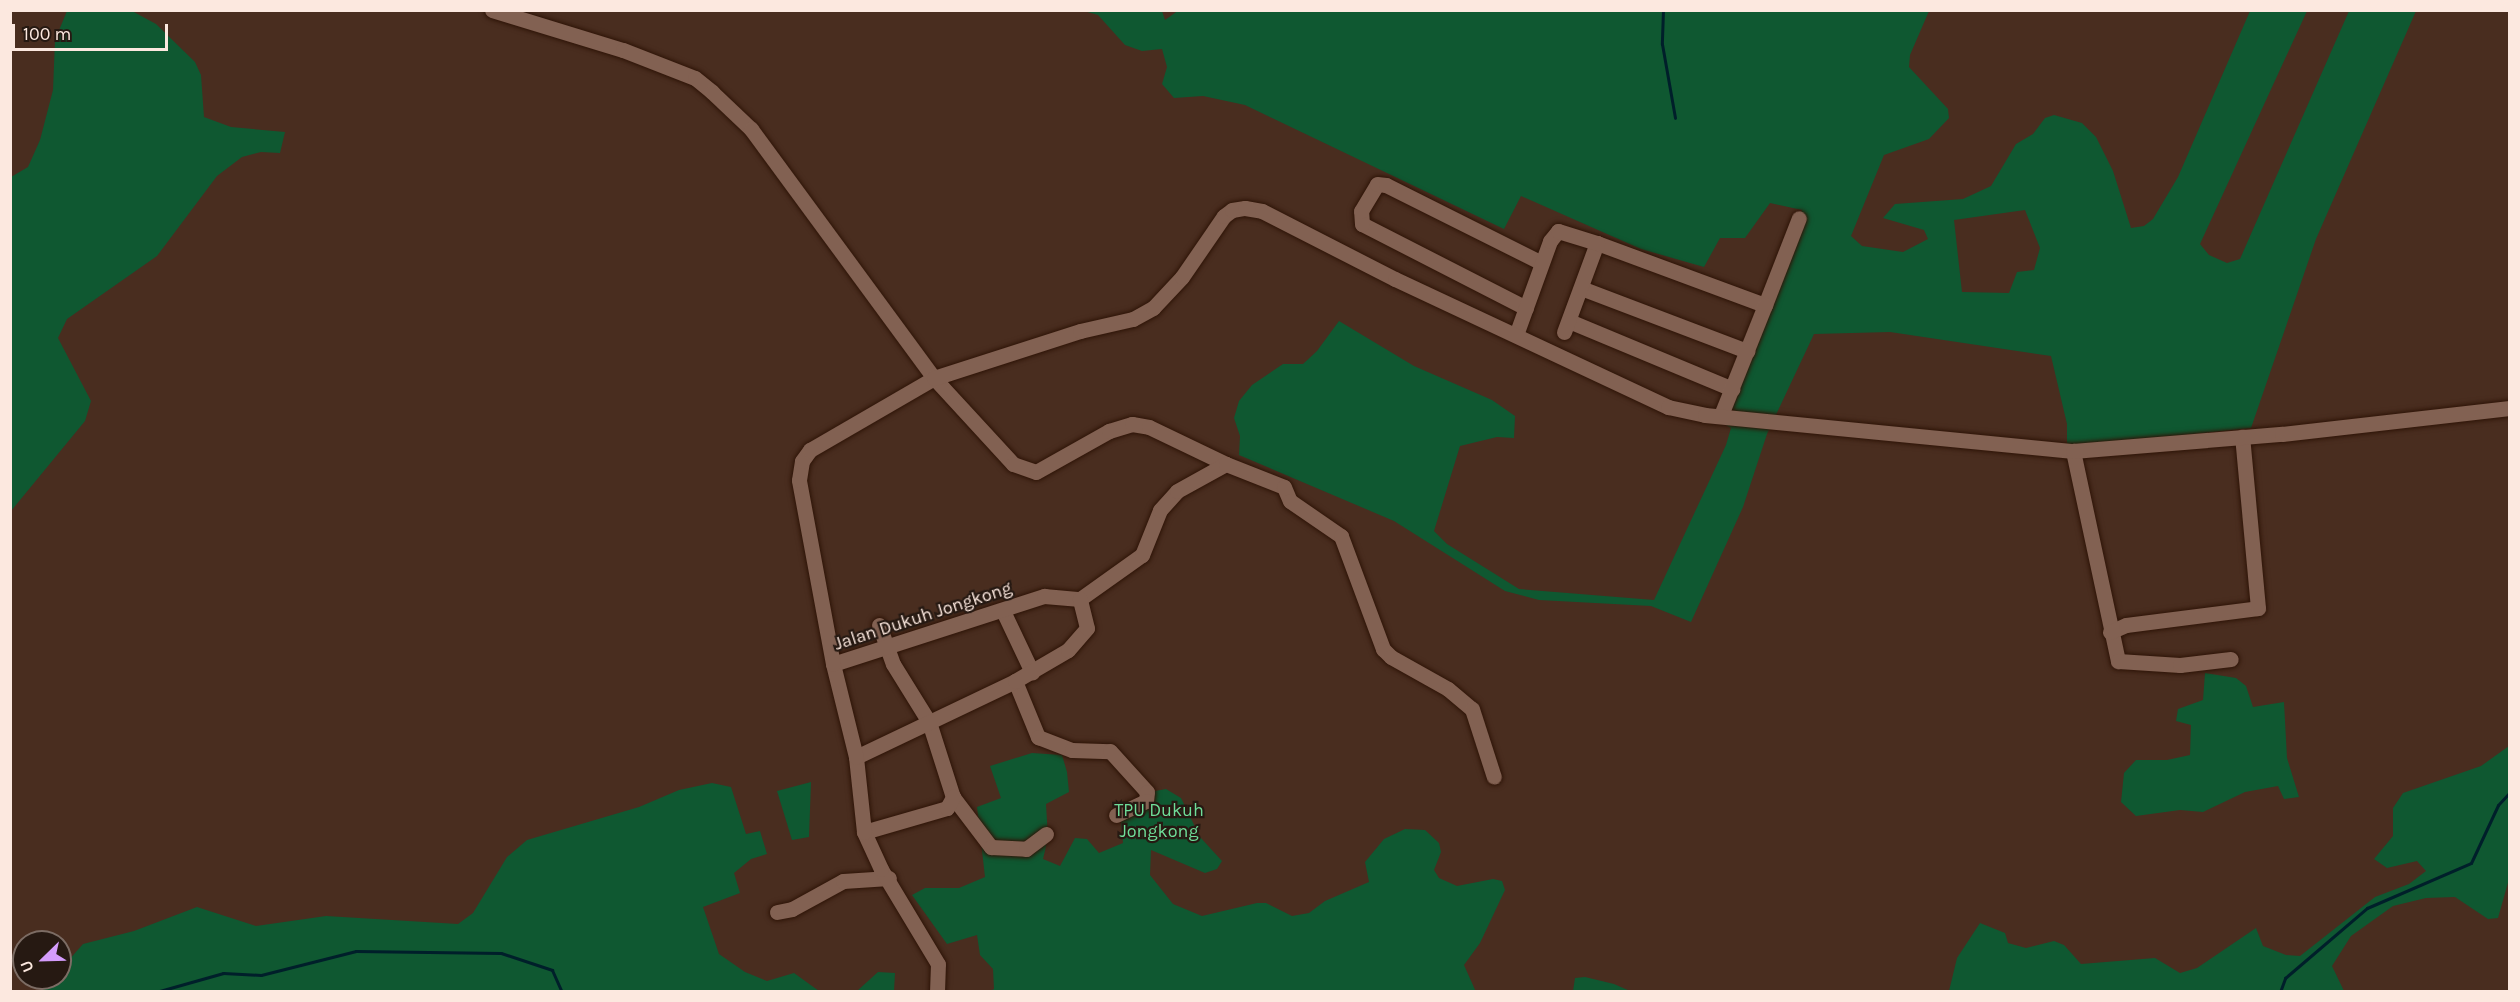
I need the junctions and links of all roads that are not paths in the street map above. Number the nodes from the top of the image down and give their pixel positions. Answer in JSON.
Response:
{"nodes":[{"id":1,"x":492,"y":10,"type":"edge"},
{"id":2,"x":1799,"y":218,"type":"dead end"},
{"id":3,"x":1597,"y":243,"type":"junction"},
{"id":4,"x":1542,"y":263,"type":"junction"},
{"id":5,"x":1581,"y":288,"type":"junction"},
{"id":6,"x":1765,"y":305,"type":"junction"},
{"id":7,"x":1526,"y":308,"type":"junction"},
{"id":8,"x":1516,"y":335,"type":"junction"},
{"id":9,"x":1747,"y":351,"type":"junction"},
{"id":10,"x":934,"y":378,"type":"junction"},
{"id":11,"x":1732,"y":388,"type":"junction"},
{"id":12,"x":2510,"y":408,"type":"edge"},
{"id":13,"x":1721,"y":415,"type":"junction"},
{"id":14,"x":2242,"y":437,"type":"junction"},
{"id":15,"x":2073,"y":452,"type":"junction"},
{"id":16,"x":1226,"y":464,"type":"junction"},
{"id":17,"x":1080,"y":599,"type":"junction"},
{"id":18,"x":1003,"y":611,"type":"junction"},
{"id":19,"x":879,"y":625,"type":"dead end"},
{"id":20,"x":2110,"y":632,"type":"junction"},
{"id":21,"x":886,"y":646,"type":"junction"},
{"id":22,"x":2231,"y":659,"type":"dead end"},
{"id":23,"x":833,"y":664,"type":"junction"},
{"id":24,"x":1032,"y":672,"type":"junction"},
{"id":25,"x":1015,"y":681,"type":"junction"},
{"id":26,"x":929,"y":722,"type":"junction"},
{"id":27,"x":856,"y":757,"type":"junction"},
{"id":28,"x":1494,"y":777,"type":"dead end"},
{"id":29,"x":952,"y":796,"type":"junction"},
{"id":30,"x":1116,"y":815,"type":"dead end"},
{"id":31,"x":864,"y":832,"type":"junction"},
{"id":32,"x":1046,"y":834,"type":"dead end"},
{"id":33,"x":889,"y":878,"type":"junction"},
{"id":34,"x":777,"y":912,"type":"dead end"},
{"id":35,"x":937,"y":992,"type":"edge"}],
"edges":[{"from":1,"to":10,"type":"street"},
{"from":2,"to":6,"type":"street"},
{"from":3,"to":4,"type":"street"},
{"from":3,"to":5,"type":"street"},
{"from":3,"to":6,"type":"street"},
{"from":4,"to":7,"type":"street"},
{"from":4,"to":7,"type":"street"},
{"from":5,"to":9,"type":"street"},
{"from":5,"to":11,"type":"street"},
{"from":6,"to":9,"type":"street"},
{"from":7,"to":8,"type":"street"},
{"from":8,"to":10,"type":"street"},
{"from":8,"to":13,"type":"street"},
{"from":9,"to":11,"type":"street"},
{"from":10,"to":16,"type":"street"},
{"from":10,"to":23,"type":"street"},
{"from":11,"to":13,"type":"street"},
{"from":12,"to":14,"type":"street"},
{"from":13,"to":15,"type":"street"},
{"from":14,"to":15,"type":"street"},
{"from":14,"to":20,"type":"street"},
{"from":15,"to":20,"type":"street"},
{"from":16,"to":17,"type":"street"},
{"from":16,"to":28,"type":"street"},
{"from":17,"to":18,"type":"street","name":"Jalan Dukuh Jongkong"},
{"from":17,"to":24,"type":"street"},
{"from":18,"to":21,"type":"street","name":"Jalan Dukuh Jongkong"},
{"from":18,"to":24,"type":"street"},
{"from":19,"to":21,"type":"street"},
{"from":20,"to":22,"type":"street"},
{"from":21,"to":23,"type":"street","name":"Jalan Dukuh Jongkong"},
{"from":21,"to":26,"type":"street"},
{"from":23,"to":27,"type":"street","name":"Jalan Dukuh Jongkong"},
{"from":24,"to":25,"type":"street"},
{"from":25,"to":26,"type":"street"},
{"from":25,"to":30,"type":"street"},
{"from":26,"to":27,"type":"street"},
{"from":26,"to":29,"type":"street"},
{"from":27,"to":31,"type":"street","name":"Jalan Dukuh Jongkong"},
{"from":29,"to":31,"type":"street"},
{"from":29,"to":32,"type":"street"},
{"from":31,"to":33,"type":"street","name":"Jalan Dukuh Jongkong"},
{"from":33,"to":34,"type":"street"},
{"from":33,"to":35,"type":"street","name":"Jalan Dukuh Jongkong"}]}
